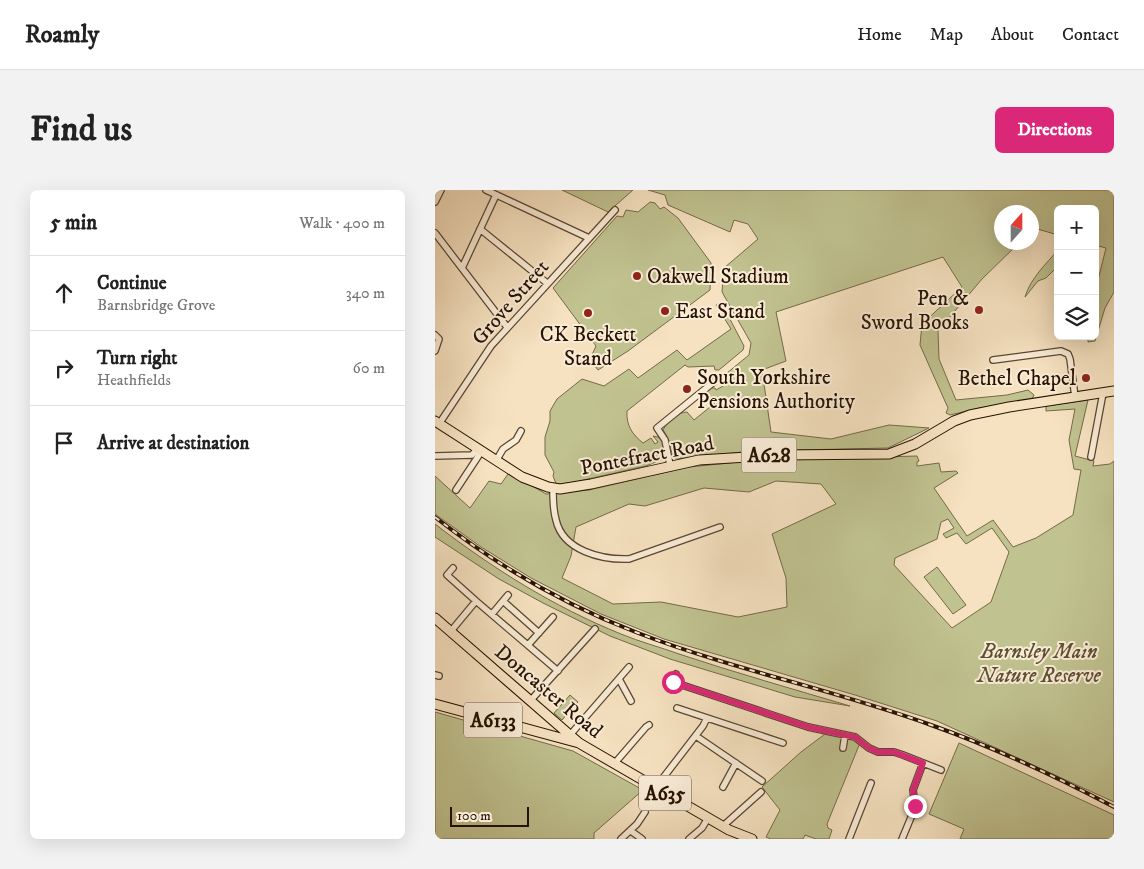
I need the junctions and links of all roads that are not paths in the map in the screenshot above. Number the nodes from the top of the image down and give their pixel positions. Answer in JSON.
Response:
{"nodes":[{"id":1,"x":441,"y":190,"type":"edge"},
{"id":2,"x":486,"y":190,"type":"edge"},
{"id":3,"x":495,"y":194,"type":"junction"},
{"id":4,"x":435,"y":202,"type":"edge"},
{"id":5,"x":615,"y":210,"type":"dead end"},
{"id":6,"x":480,"y":228,"type":"junction"},
{"id":7,"x":435,"y":233,"type":"edge"},
{"id":8,"x":589,"y":238,"type":"junction"},
{"id":9,"x":462,"y":268,"type":"junction"},
{"id":10,"x":547,"y":283,"type":"junction"},
{"id":11,"x":507,"y":327,"type":"junction"},
{"id":12,"x":435,"y":335,"type":"edge"},
{"id":13,"x":435,"y":351,"type":"edge"},
{"id":14,"x":993,"y":360,"type":"dead end"},
{"id":15,"x":715,"y":381,"type":"dead end"},
{"id":16,"x":1114,"y":391,"type":"edge"},
{"id":17,"x":1103,"y":393,"type":"junction"},
{"id":18,"x":1075,"y":397,"type":"junction"},
{"id":19,"x":437,"y":423,"type":"edge"},
{"id":20,"x":521,"y":431,"type":"dead end"},
{"id":21,"x":479,"y":450,"type":"junction"},
{"id":22,"x":435,"y":456,"type":"edge"},
{"id":23,"x":1091,"y":457,"type":"dead end"},
{"id":24,"x":496,"y":461,"type":"junction"},
{"id":25,"x":670,"y":465,"type":"junction"},
{"id":26,"x":553,"y":488,"type":"junction"},
{"id":27,"x":456,"y":490,"type":"dead end"},
{"id":28,"x":720,"y":527,"type":"dead end"},
{"id":29,"x":453,"y":568,"type":"dead end"},
{"id":30,"x":508,"y":595,"type":"dead end"},
{"id":31,"x":477,"y":600,"type":"junction"},
{"id":32,"x":503,"y":601,"type":"junction"},
{"id":33,"x":492,"y":614,"type":"junction"},
{"id":34,"x":553,"y":617,"type":"dead end"},
{"id":35,"x":435,"y":618,"type":"edge"},
{"id":36,"x":595,"y":629,"type":"dead end"},
{"id":37,"x":451,"y":631,"type":"junction"},
{"id":38,"x":539,"y":633,"type":"junction"},
{"id":39,"x":529,"y":646,"type":"junction"},
{"id":40,"x":629,"y":667,"type":"dead end"},
{"id":41,"x":558,"y":671,"type":"junction"},
{"id":42,"x":676,"y":674,"type":"dead end"},
{"id":43,"x":619,"y":679,"type":"junction"},
{"id":44,"x":531,"y":700,"type":"junction"},
{"id":45,"x":631,"y":701,"type":"dead end"},
{"id":46,"x":435,"y":704,"type":"edge"},
{"id":47,"x":677,"y":708,"type":"dead end"},
{"id":48,"x":707,"y":718,"type":"junction"},
{"id":49,"x":558,"y":724,"type":"junction"},
{"id":50,"x":649,"y":725,"type":"dead end"},
{"id":51,"x":570,"y":735,"type":"junction"},
{"id":52,"x":845,"y":735,"type":"junction"},
{"id":53,"x":696,"y":736,"type":"junction"},
{"id":54,"x":554,"y":738,"type":"junction"},
{"id":55,"x":579,"y":743,"type":"junction"},
{"id":56,"x":783,"y":743,"type":"dead end"},
{"id":57,"x":843,"y":748,"type":"dead end"},
{"id":58,"x":736,"y":763,"type":"junction"},
{"id":59,"x":923,"y":763,"type":"junction"},
{"id":60,"x":614,"y":764,"type":"junction"},
{"id":61,"x":941,"y":770,"type":"dead end"},
{"id":62,"x":762,"y":781,"type":"dead end"},
{"id":63,"x":871,"y":783,"type":"dead end"},
{"id":64,"x":656,"y":787,"type":"junction"},
{"id":65,"x":723,"y":787,"type":"dead end"},
{"id":66,"x":761,"y":792,"type":"dead end"},
{"id":67,"x":645,"y":812,"type":"dead end"},
{"id":68,"x":708,"y":818,"type":"junction"},
{"id":69,"x":723,"y":826,"type":"junction"},
{"id":70,"x":631,"y":831,"type":"junction"},
{"id":71,"x":621,"y":839,"type":"edge"},
{"id":72,"x":642,"y":839,"type":"edge"},
{"id":73,"x":689,"y":839,"type":"edge"},
{"id":74,"x":752,"y":839,"type":"edge"},
{"id":75,"x":849,"y":839,"type":"edge"},
{"id":76,"x":902,"y":839,"type":"edge"}],
"edges":[{"from":1,"to":4,"type":"street"},
{"from":2,"to":3,"type":"street"},
{"from":3,"to":6,"type":"street"},
{"from":3,"to":8,"type":"street"},
{"from":5,"to":8,"type":"street","name":"Grove Street"},
{"from":6,"to":9,"type":"street"},
{"from":6,"to":10,"type":"street"},
{"from":7,"to":9,"type":"street"},
{"from":8,"to":10,"type":"street","name":"Grove Street"},
{"from":9,"to":11,"type":"street"},
{"from":10,"to":11,"type":"street","name":"Grove Street"},
{"from":11,"to":19,"type":"street","name":"Grove Street"},
{"from":12,"to":13,"type":"street"},
{"from":14,"to":18,"type":"street"},
{"from":15,"to":25,"type":"street"},
{"from":16,"to":17,"type":"highway","name":"Pontefract Road","number":"A628"},
{"from":17,"to":18,"type":"highway","name":"Pontefract Road","number":"A628"},
{"from":17,"to":23,"type":"street"},
{"from":18,"to":25,"type":"highway","name":"Pontefract Road","number":"A628"},
{"from":19,"to":21,"type":"highway","name":"Pontefract Road","number":"A628"},
{"from":20,"to":24,"type":"street"},
{"from":21,"to":22,"type":"street"},
{"from":21,"to":24,"type":"highway","name":"Pontefract Road","number":"A628"},
{"from":21,"to":27,"type":"street"},
{"from":24,"to":26,"type":"highway","name":"Pontefract Road","number":"A628"},
{"from":25,"to":26,"type":"highway","name":"Pontefract Road","number":"A628"},
{"from":26,"to":28,"type":"street"},
{"from":29,"to":31,"type":"street"},
{"from":30,"to":32,"type":"street"},
{"from":31,"to":33,"type":"street"},
{"from":31,"to":37,"type":"street"},
{"from":32,"to":33,"type":"street"},
{"from":32,"to":38,"type":"street"},
{"from":33,"to":39,"type":"street"},
{"from":34,"to":38,"type":"street"},
{"from":35,"to":37,"type":"highway","name":"Doncaster Road","number":"A635"},
{"from":36,"to":41,"type":"street"},
{"from":37,"to":44,"type":"highway","name":"Doncaster Road","number":"A635"},
{"from":38,"to":39,"type":"street"},
{"from":39,"to":41,"type":"street"},
{"from":40,"to":43,"type":"street"},
{"from":41,"to":44,"type":"street"},
{"from":42,"to":52,"type":"street"},
{"from":43,"to":45,"type":"street"},
{"from":43,"to":51,"type":"street"},
{"from":44,"to":49,"type":"highway","name":"Doncaster Road","number":"A635"},
{"from":46,"to":54,"type":"highway","number":"A6133"},
{"from":47,"to":48,"type":"street"},
{"from":48,"to":53,"type":"street"},
{"from":48,"to":56,"type":"street"},
{"from":49,"to":51,"type":"highway","name":"Doncaster Road","number":"A635"},
{"from":49,"to":54,"type":"highway","number":"A6133"},
{"from":50,"to":60,"type":"street"},
{"from":51,"to":54,"type":"highway"},
{"from":51,"to":55,"type":"highway","name":"Doncaster Road","number":"A635"},
{"from":52,"to":57,"type":"street"},
{"from":52,"to":59,"type":"street"},
{"from":53,"to":58,"type":"street"},
{"from":53,"to":64,"type":"street"},
{"from":54,"to":55,"type":"highway","number":"A6133"},
{"from":55,"to":60,"type":"highway","name":"Doncaster Road","number":"A635"},
{"from":58,"to":62,"type":"street"},
{"from":58,"to":65,"type":"street"},
{"from":59,"to":61,"type":"street"},
{"from":59,"to":76,"type":"street"},
{"from":60,"to":64,"type":"highway","name":"Doncaster Road","number":"A635"},
{"from":63,"to":75,"type":"street"},
{"from":64,"to":68,"type":"highway","name":"Doncaster Road","number":"A635"},
{"from":66,"to":69,"type":"street"},
{"from":67,"to":70,"type":"street"},
{"from":68,"to":69,"type":"highway","name":"Doncaster Road","number":"A635"},
{"from":68,"to":73,"type":"street"},
{"from":69,"to":74,"type":"highway","name":"Doncaster Road","number":"A635"},
{"from":70,"to":71,"type":"street"},
{"from":70,"to":72,"type":"street"}]}
